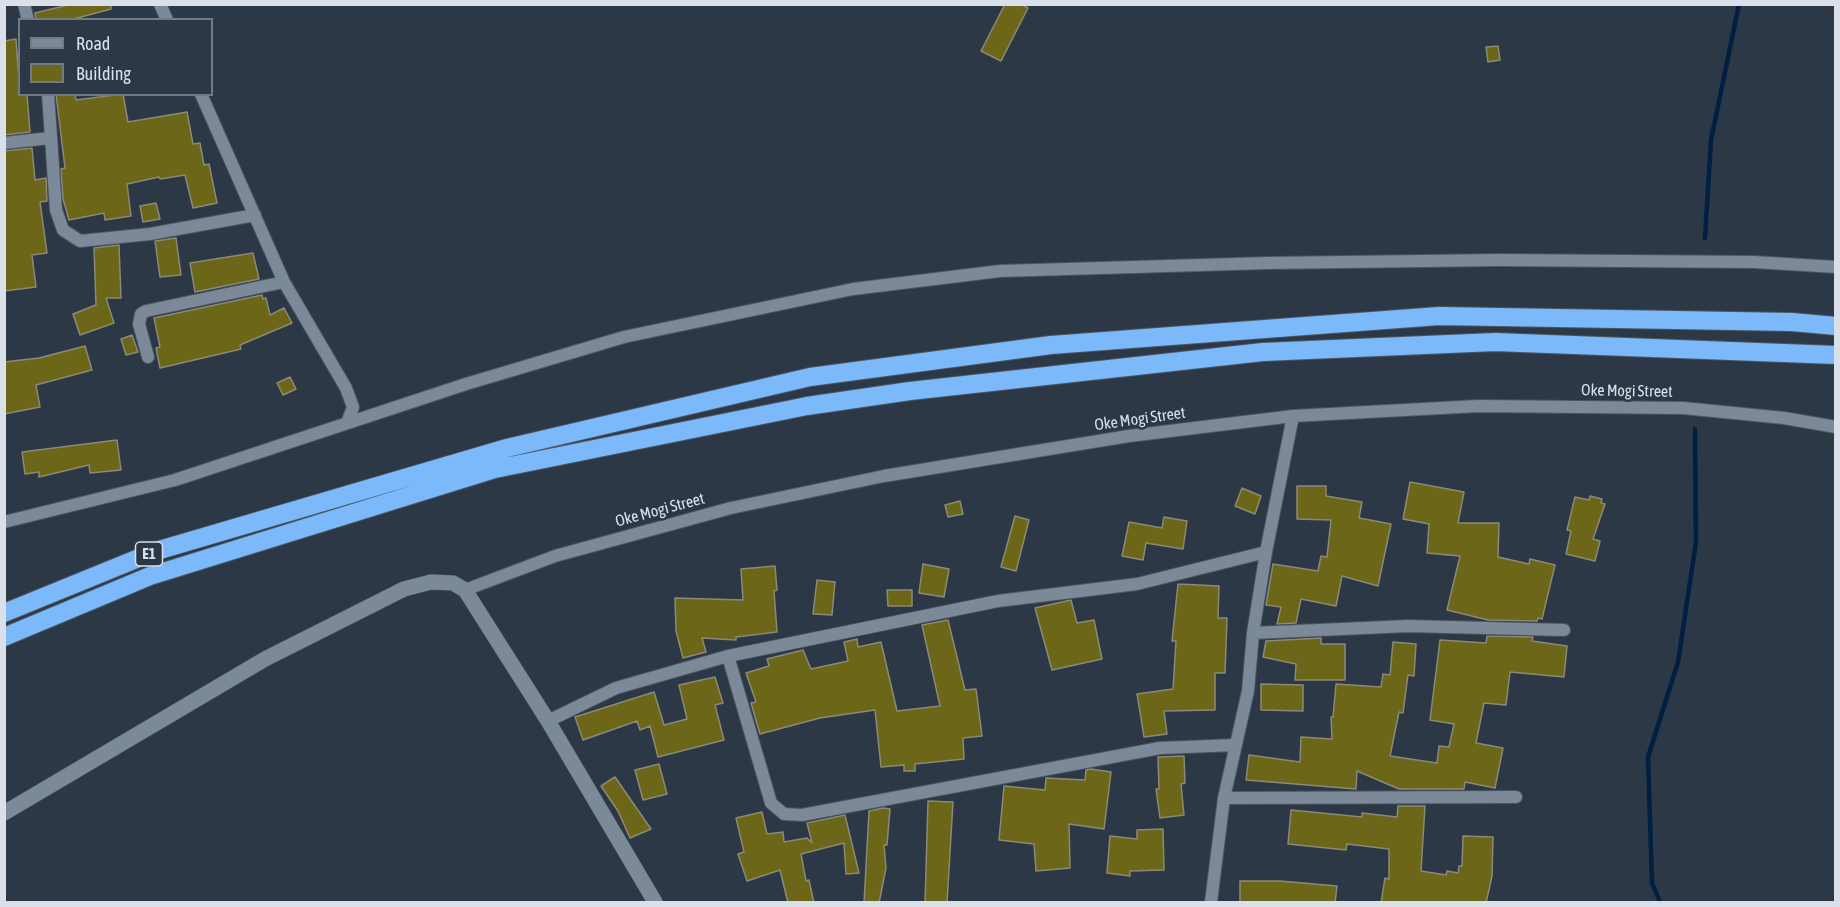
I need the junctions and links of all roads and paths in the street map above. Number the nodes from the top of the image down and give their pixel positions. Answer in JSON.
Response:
{"nodes":[{"id":1,"x":160,"y":4,"type":"edge"},
{"id":2,"x":166,"y":18,"type":"edge"},
{"id":3,"x":48,"y":96,"type":"edge"},
{"id":4,"x":202,"y":96,"type":"edge"},
{"id":5,"x":50,"y":138,"type":"junction"},
{"id":6,"x":4,"y":143,"type":"edge"},
{"id":7,"x":255,"y":215,"type":"junction"},
{"id":8,"x":1836,"y":267,"type":"edge"},
{"id":9,"x":285,"y":282,"type":"junction"},
{"id":10,"x":1836,"y":326,"type":"edge"},
{"id":11,"x":1836,"y":355,"type":"edge"},
{"id":12,"x":148,"y":357,"type":"dead end"},
{"id":13,"x":1293,"y":416,"type":"junction"},
{"id":14,"x":347,"y":423,"type":"junction"},
{"id":15,"x":1836,"y":427,"type":"edge"},
{"id":16,"x":5,"y":521,"type":"edge"},
{"id":17,"x":1266,"y":552,"type":"junction"},
{"id":18,"x":465,"y":590,"type":"junction"},
{"id":19,"x":4,"y":613,"type":"edge"},
{"id":20,"x":1564,"y":630,"type":"dead end"},
{"id":21,"x":1253,"y":633,"type":"junction"},
{"id":22,"x":4,"y":638,"type":"edge"},
{"id":23,"x":728,"y":656,"type":"junction"},
{"id":24,"x":548,"y":721,"type":"junction"},
{"id":25,"x":1236,"y":745,"type":"junction"},
{"id":26,"x":1516,"y":797,"type":"dead end"},
{"id":27,"x":1224,"y":798,"type":"junction"},
{"id":28,"x":4,"y":813,"type":"edge"},
{"id":29,"x":655,"y":903,"type":"edge"},
{"id":30,"x":1211,"y":903,"type":"edge"}],
"edges":[{"from":1,"to":2,"type":"street"},
{"from":3,"to":5,"type":"street"},
{"from":4,"to":7,"type":"street"},
{"from":5,"to":6,"type":"street"},
{"from":5,"to":7,"type":"street"},
{"from":7,"to":9,"type":"street"},
{"from":8,"to":14,"type":"street"},
{"from":9,"to":12,"type":"street"},
{"from":9,"to":14,"type":"street"},
{"from":10,"to":19,"type":"highway","number":"E1"},
{"from":11,"to":22,"type":"highway","number":"E1"},
{"from":13,"to":15,"type":"street","name":"Oke Mogi Street"},
{"from":13,"to":17,"type":"street"},
{"from":13,"to":18,"type":"street","name":"Oke Mogi Street"},
{"from":14,"to":16,"type":"street"},
{"from":17,"to":21,"type":"street"},
{"from":17,"to":23,"type":"street"},
{"from":18,"to":24,"type":"street"},
{"from":18,"to":28,"type":"street"},
{"from":20,"to":21,"type":"street"},
{"from":21,"to":25,"type":"street"},
{"from":23,"to":24,"type":"street"},
{"from":23,"to":25,"type":"street"},
{"from":24,"to":29,"type":"street"},
{"from":25,"to":27,"type":"street"},
{"from":26,"to":27,"type":"street"},
{"from":27,"to":30,"type":"street"}]}
